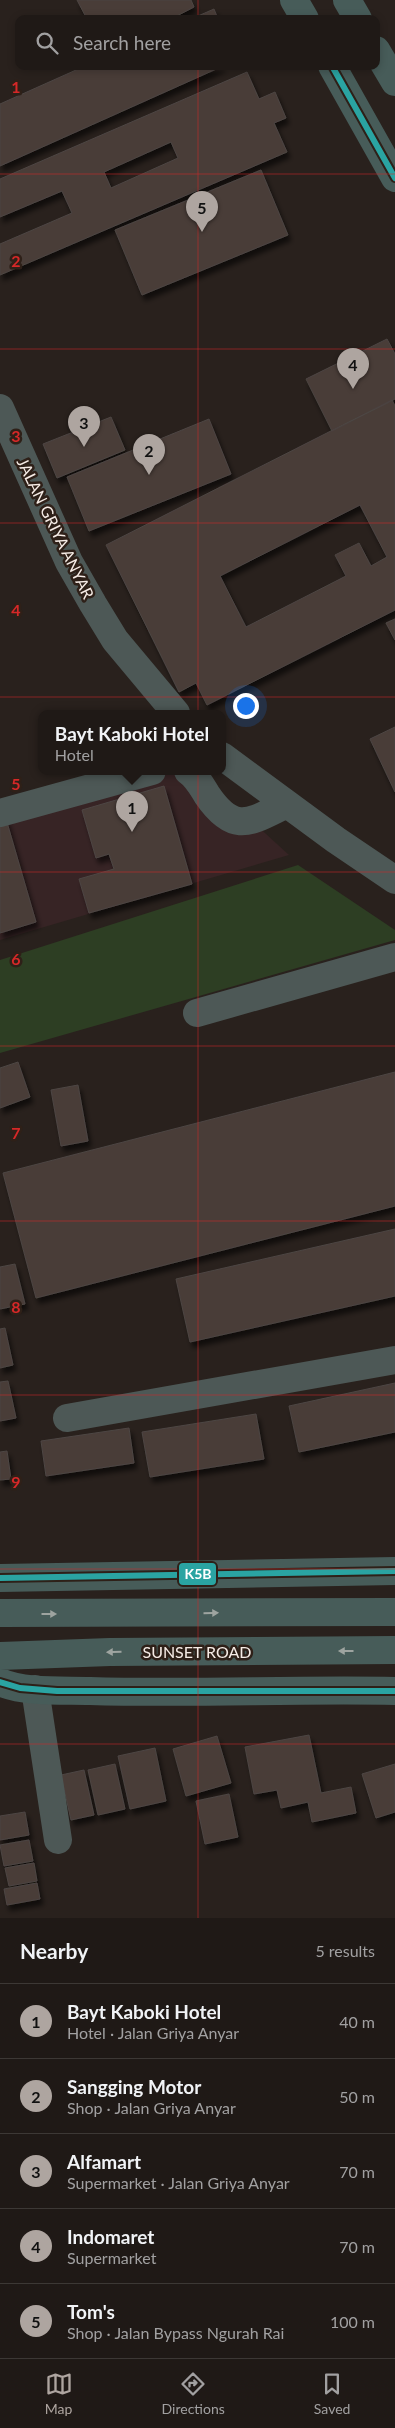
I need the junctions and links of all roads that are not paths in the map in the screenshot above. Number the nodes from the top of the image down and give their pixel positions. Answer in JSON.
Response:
{"nodes":[{"id":1,"x":294,"y":0,"type":"edge"},
{"id":2,"x":347,"y":0,"type":"edge"},
{"id":3,"x":303,"y":15,"type":"edge"},
{"id":4,"x":356,"y":15,"type":"edge"},
{"id":5,"x":380,"y":57,"type":"edge"},
{"id":6,"x":334,"y":70,"type":"edge"},
{"id":7,"x":395,"y":82,"type":"edge"},
{"id":8,"x":395,"y":178,"type":"edge"},
{"id":9,"x":0,"y":408,"type":"edge"},
{"id":10,"x":173,"y":710,"type":"edge"},
{"id":11,"x":226,"y":759,"type":"edge"},
{"id":12,"x":138,"y":775,"type":"edge"},
{"id":13,"x":191,"y":775,"type":"edge"},
{"id":14,"x":287,"y":804,"type":"junction"},
{"id":15,"x":0,"y":813,"type":"edge"},
{"id":16,"x":395,"y":880,"type":"edge"},
{"id":17,"x":395,"y":957,"type":"edge"},
{"id":18,"x":197,"y":1013,"type":"dead end"},
{"id":19,"x":395,"y":1360,"type":"edge"},
{"id":20,"x":67,"y":1418,"type":"dead end"},
{"id":21,"x":395,"y":1571,"type":"edge"},
{"id":22,"x":0,"y":1578,"type":"edge"},
{"id":23,"x":395,"y":1612,"type":"edge"},
{"id":24,"x":0,"y":1613,"type":"edge"},
{"id":25,"x":395,"y":1650,"type":"edge"},
{"id":26,"x":0,"y":1656,"type":"edge"},
{"id":27,"x":0,"y":1682,"type":"edge"},
{"id":28,"x":35,"y":1689,"type":"junction"},
{"id":29,"x":395,"y":1691,"type":"edge"},
{"id":30,"x":58,"y":1840,"type":"dead end"}],
"edges":[{"from":1,"to":3,"type":"highway"},
{"from":2,"to":4,"type":"highway"},
{"from":5,"to":7,"type":"highway"},
{"from":6,"to":8,"type":"highway"},
{"from":9,"to":10,"type":"street","name":"JALAN GRIYA ANYAR"},
{"from":11,"to":14,"type":"street"},
{"from":12,"to":15,"type":"street"},
{"from":13,"to":14,"type":"street"},
{"from":14,"to":16,"type":"street"},
{"from":17,"to":18,"type":"street"},
{"from":19,"to":20,"type":"street"},
{"from":21,"to":22,"type":"highway"},
{"from":24,"to":23,"type":"highway","one_way":true},
{"from":25,"to":26,"type":"highway","name":"SUNSET ROAD","one_way":true},
{"from":27,"to":28,"type":"highway"},
{"from":28,"to":29,"type":"highway"},
{"from":28,"to":30,"type":"street"}]}
